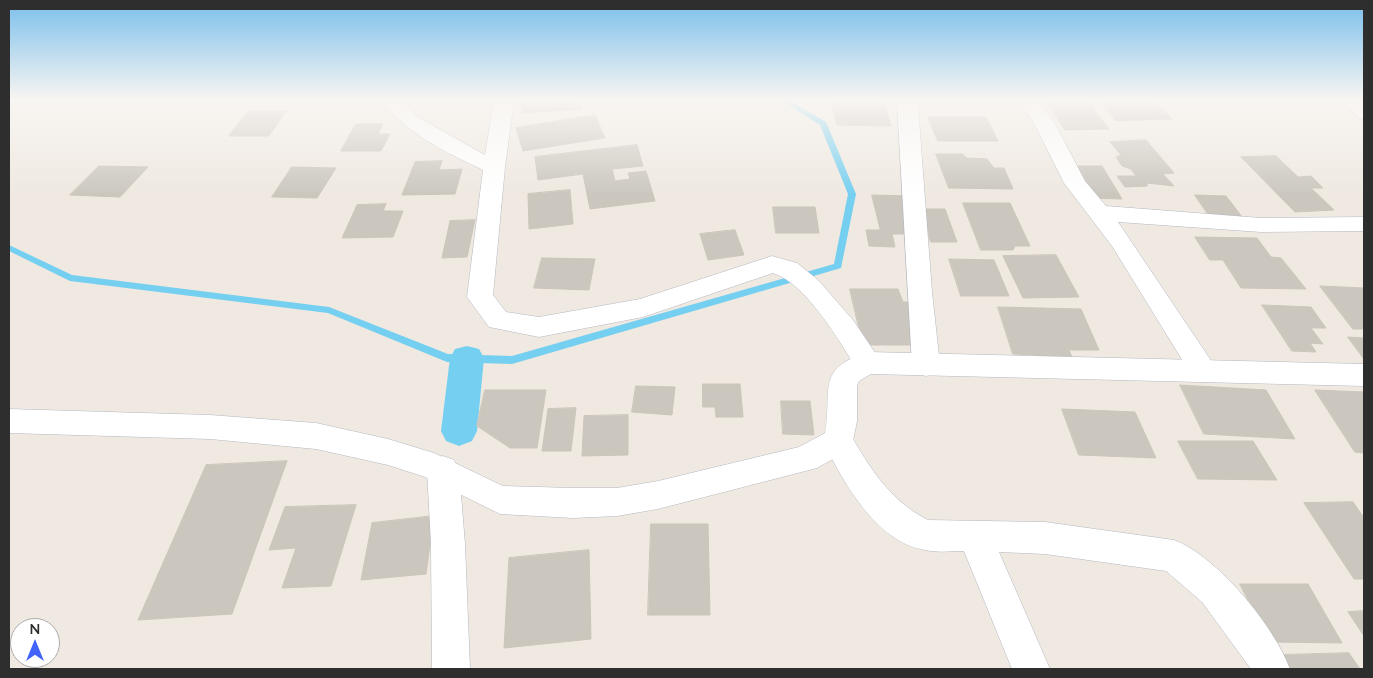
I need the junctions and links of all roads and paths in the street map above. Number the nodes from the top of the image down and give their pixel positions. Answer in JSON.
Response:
{"nodes":[{"id":1,"x":428,"y":132,"type":"edge"},
{"id":2,"x":499,"y":132,"type":"edge"},
{"id":3,"x":910,"y":132,"type":"edge"},
{"id":4,"x":1049,"y":132,"type":"edge"},
{"id":5,"x":494,"y":167,"type":"junction"},
{"id":6,"x":1100,"y":213,"type":"junction"},
{"id":7,"x":1364,"y":224,"type":"edge"},
{"id":8,"x":868,"y":363,"type":"junction"},
{"id":9,"x":926,"y":365,"type":"junction"},
{"id":10,"x":1204,"y":371,"type":"junction"},
{"id":11,"x":1364,"y":375,"type":"edge"},
{"id":12,"x":12,"y":425,"type":"edge"},
{"id":13,"x":838,"y":441,"type":"junction"},
{"id":14,"x":443,"y":470,"type":"junction"},
{"id":15,"x":975,"y":536,"type":"junction"},
{"id":16,"x":451,"y":669,"type":"edge"},
{"id":17,"x":1031,"y":669,"type":"edge"},
{"id":18,"x":1271,"y":669,"type":"edge"}],
"edges":[{"from":1,"to":5,"type":"street"},
{"from":2,"to":5,"type":"street"},
{"from":3,"to":9,"type":"street"},
{"from":4,"to":6,"type":"street"},
{"from":5,"to":8,"type":"street"},
{"from":6,"to":7,"type":"street"},
{"from":6,"to":10,"type":"street"},
{"from":8,"to":9,"type":"street"},
{"from":8,"to":13,"type":"street"},
{"from":9,"to":10,"type":"street"},
{"from":10,"to":11,"type":"street"},
{"from":12,"to":14,"type":"street"},
{"from":13,"to":14,"type":"street"},
{"from":13,"to":15,"type":"street"},
{"from":14,"to":16,"type":"street"},
{"from":15,"to":17,"type":"street"},
{"from":15,"to":18,"type":"street"}]}
